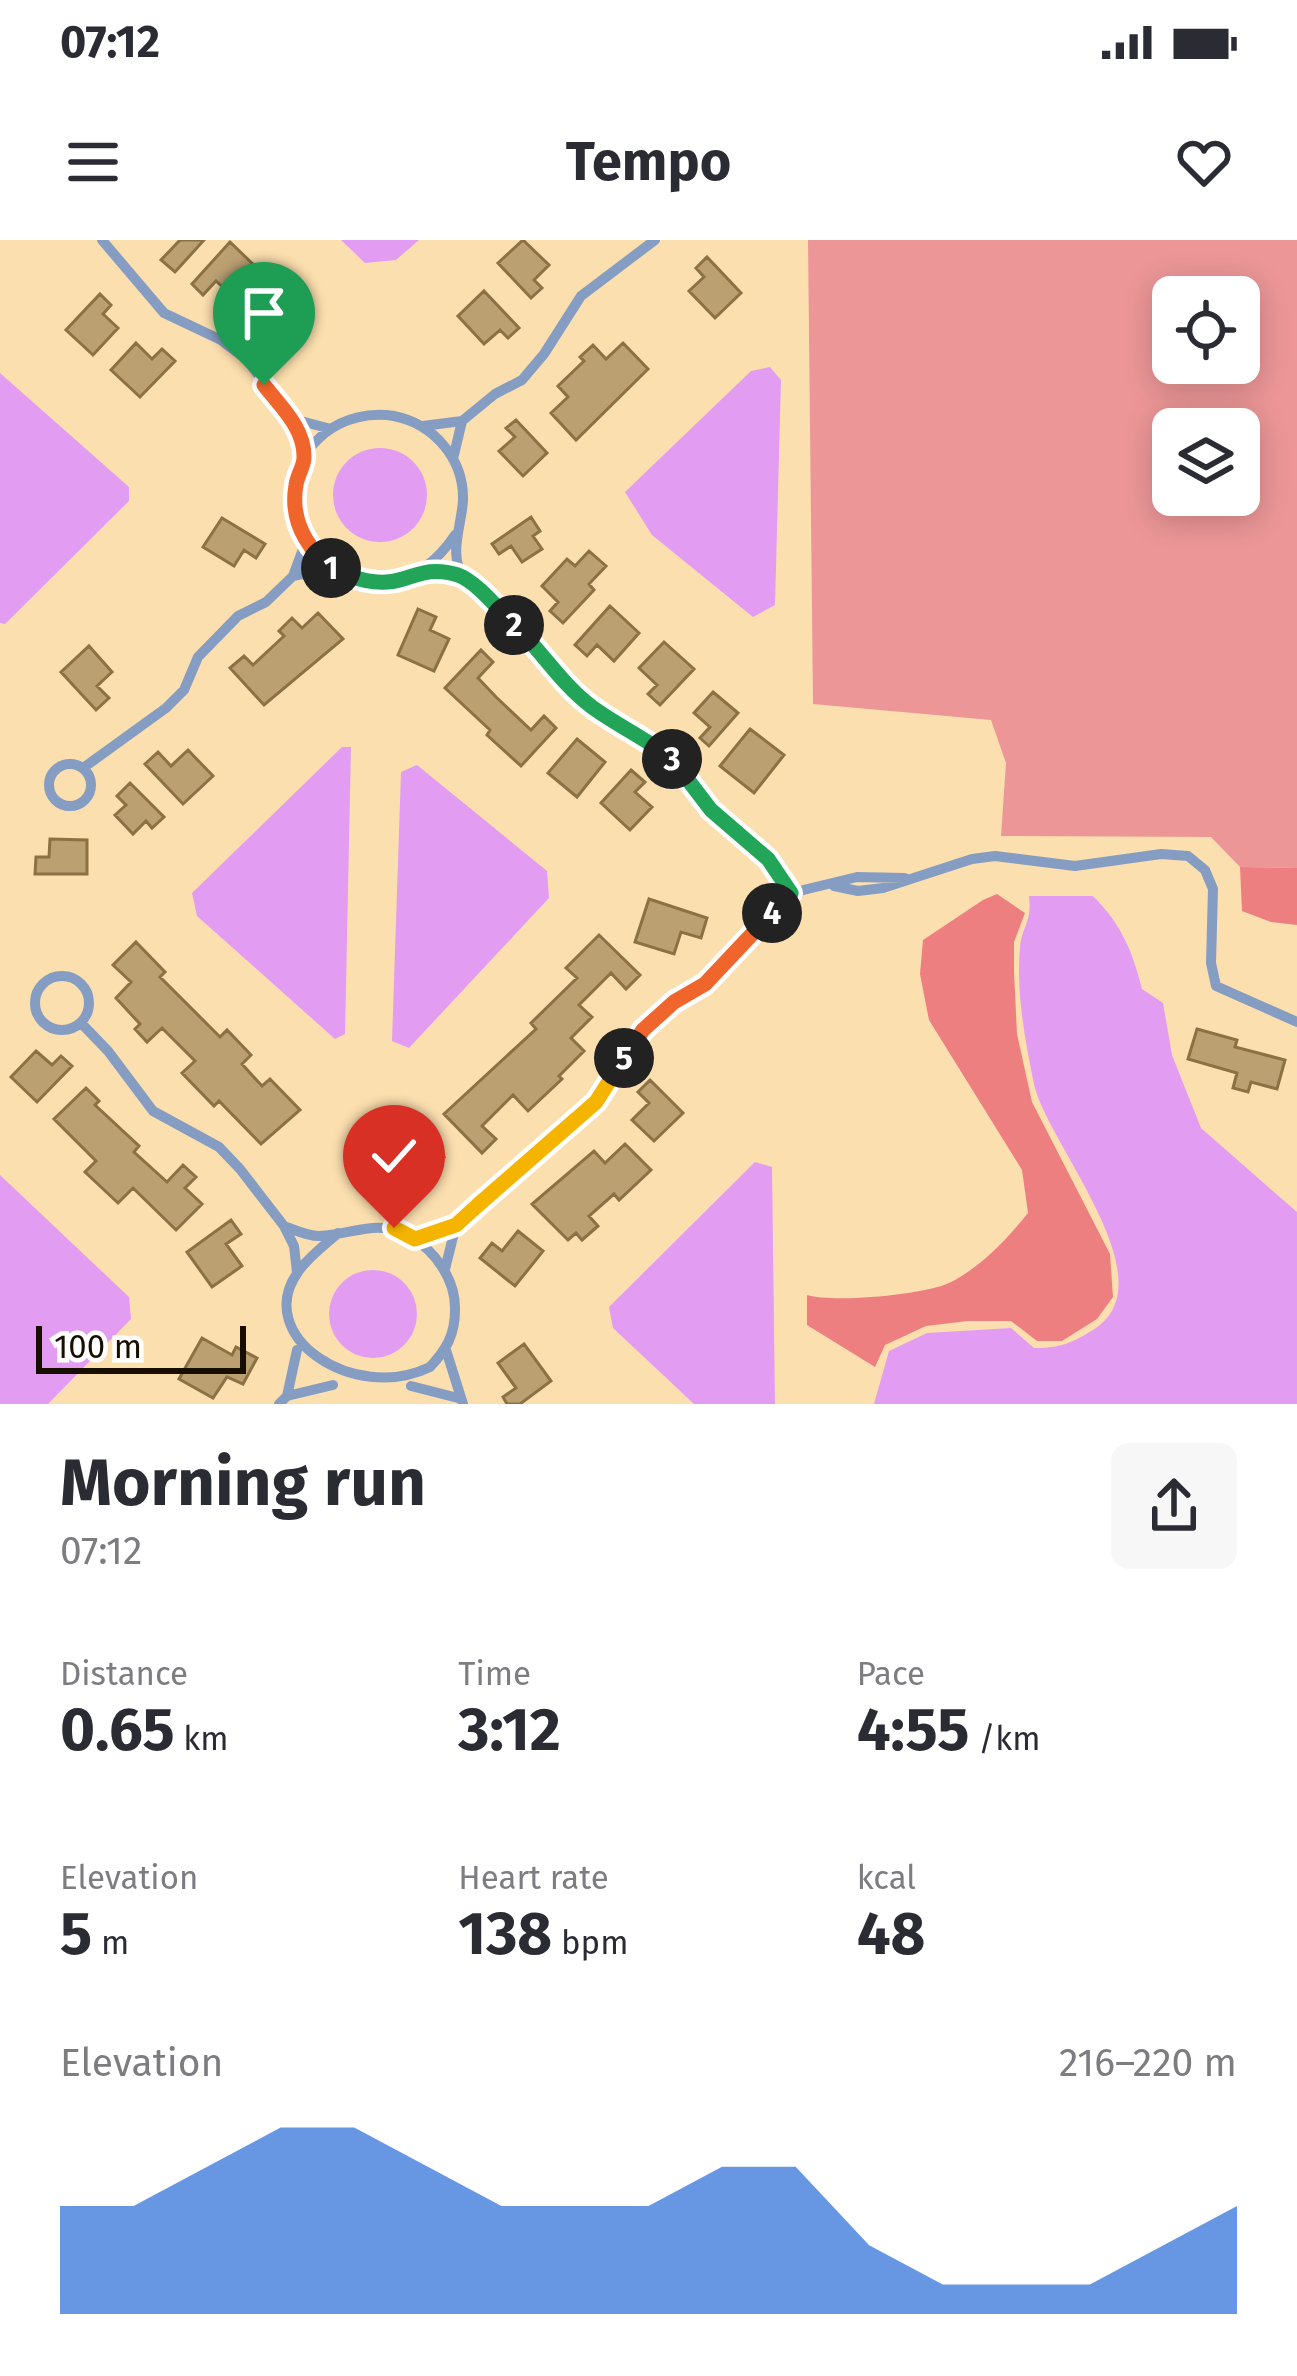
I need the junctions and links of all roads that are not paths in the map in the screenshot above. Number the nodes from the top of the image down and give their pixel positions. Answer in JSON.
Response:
{"nodes":[{"id":1,"x":103,"y":240,"type":"edge"},
{"id":2,"x":655,"y":240,"type":"edge"},
{"id":3,"x":293,"y":419,"type":"junction"},
{"id":4,"x":462,"y":422,"type":"junction"},
{"id":5,"x":422,"y":426,"type":"junction"},
{"id":6,"x":331,"y":429,"type":"junction"},
{"id":7,"x":304,"y":459,"type":"junction"},
{"id":8,"x":453,"y":459,"type":"junction"},
{"id":9,"x":455,"y":535,"type":"junction"},
{"id":10,"x":306,"y":542,"type":"junction"},
{"id":11,"x":330,"y":568,"type":"junction"},
{"id":12,"x":424,"y":569,"type":"junction"},
{"id":13,"x":293,"y":576,"type":"junction"},
{"id":14,"x":462,"y":576,"type":"junction"},
{"id":15,"x":83,"y":768,"type":"dead end"},
{"id":16,"x":791,"y":893,"type":"junction"},
{"id":17,"x":1297,"y":1022,"type":"edge"},
{"id":18,"x":81,"y":1023,"type":"junction"},
{"id":19,"x":456,"y":1225,"type":"junction"},
{"id":20,"x":284,"y":1226,"type":"junction"},
{"id":21,"x":338,"y":1233,"type":"junction"},
{"id":22,"x":415,"y":1239,"type":"junction"},
{"id":23,"x":445,"y":1269,"type":"junction"},
{"id":24,"x":297,"y":1272,"type":"junction"},
{"id":25,"x":298,"y":1350,"type":"junction"},
{"id":26,"x":446,"y":1350,"type":"junction"},
{"id":27,"x":412,"y":1386,"type":"junction"},
{"id":28,"x":395,"y":1392,"type":"dead end"},
{"id":29,"x":283,"y":1400,"type":"edge"},
{"id":30,"x":460,"y":1401,"type":"edge"}],
"edges":[{"from":1,"to":3,"type":"street"},
{"from":2,"to":4,"type":"street"},
{"from":3,"to":6,"type":"street"},
{"from":3,"to":7,"type":"street"},
{"from":4,"to":5,"type":"street"},
{"from":4,"to":8,"type":"street"},
{"from":5,"to":6,"type":"street"},
{"from":5,"to":8,"type":"street"},
{"from":6,"to":7,"type":"street"},
{"from":7,"to":10,"type":"street"},
{"from":8,"to":9,"type":"street"},
{"from":9,"to":12,"type":"street"},
{"from":9,"to":14,"type":"street"},
{"from":10,"to":11,"type":"street"},
{"from":10,"to":13,"type":"street"},
{"from":11,"to":12,"type":"street"},
{"from":11,"to":13,"type":"street"},
{"from":12,"to":14,"type":"street"},
{"from":13,"to":15,"type":"street"},
{"from":14,"to":16,"type":"street"},
{"from":16,"to":17,"type":"street"},
{"from":16,"to":19,"type":"street"},
{"from":18,"to":18,"type":"street"},
{"from":18,"to":20,"type":"street"},
{"from":19,"to":22,"type":"street"},
{"from":19,"to":23,"type":"street"},
{"from":20,"to":21,"type":"street"},
{"from":20,"to":24,"type":"street"},
{"from":21,"to":22,"type":"street"},
{"from":21,"to":24,"type":"street"},
{"from":22,"to":23,"type":"street"},
{"from":23,"to":26,"type":"street"},
{"from":24,"to":25,"type":"street"},
{"from":25,"to":29,"type":"street"},
{"from":25,"to":29,"type":"street"},
{"from":26,"to":27,"type":"street"},
{"from":26,"to":30,"type":"street"},
{"from":27,"to":28,"type":"street"},
{"from":27,"to":30,"type":"street"}]}
